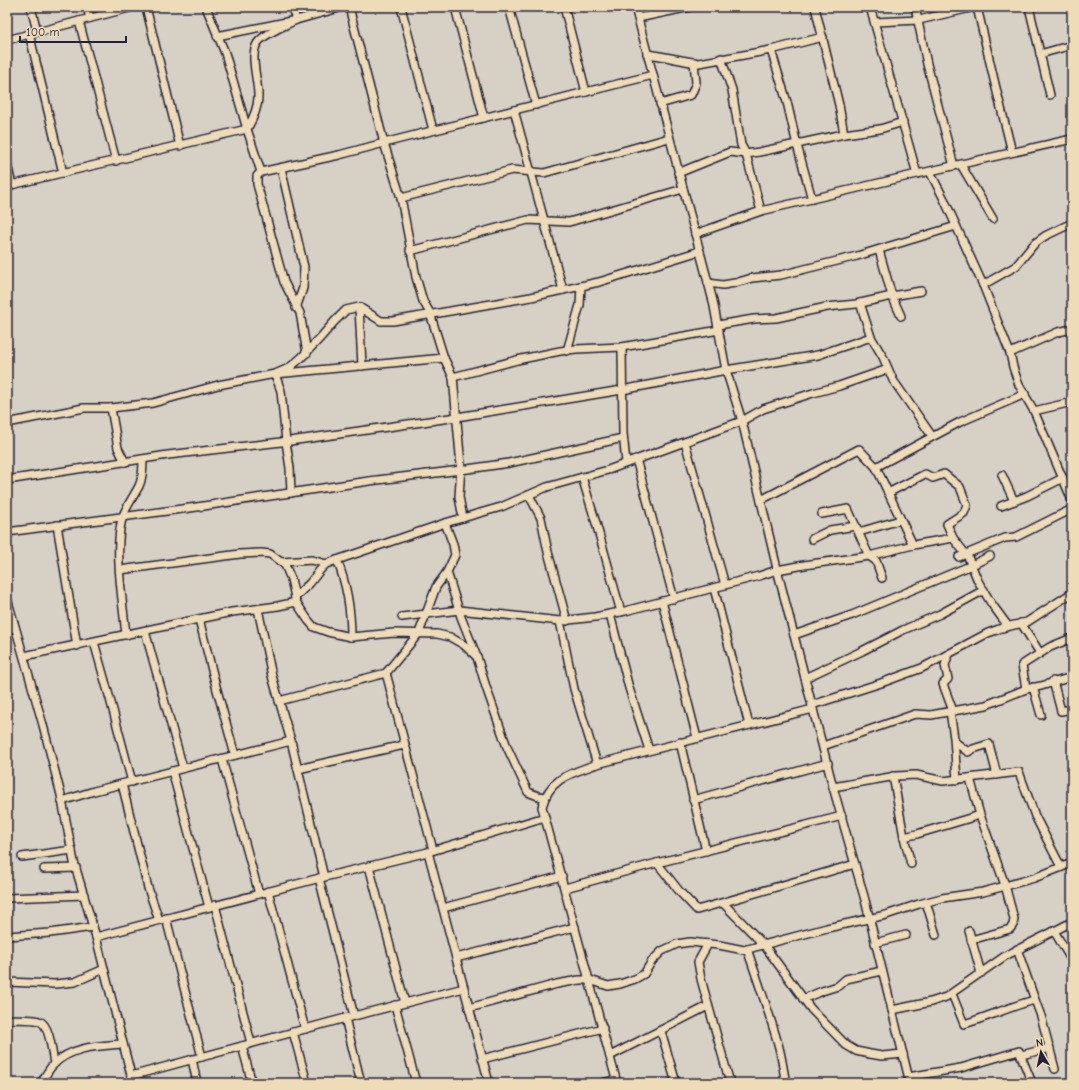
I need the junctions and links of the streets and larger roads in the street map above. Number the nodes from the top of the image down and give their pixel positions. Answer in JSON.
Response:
{"nodes":[{"id":1,"x":31,"y":7,"type":"edge"},
{"id":2,"x":88,"y":7,"type":"edge"},
{"id":3,"x":133,"y":7,"type":"edge"},
{"id":4,"x":146,"y":7,"type":"edge"},
{"id":5,"x":206,"y":7,"type":"edge"},
{"id":6,"x":292,"y":7,"type":"edge"},
{"id":7,"x":343,"y":7,"type":"edge"},
{"id":8,"x":349,"y":7,"type":"edge"},
{"id":9,"x":401,"y":7,"type":"edge"},
{"id":10,"x":455,"y":7,"type":"edge"},
{"id":11,"x":509,"y":7,"type":"edge"},
{"id":12,"x":564,"y":7,"type":"edge"},
{"id":13,"x":635,"y":7,"type":"edge"},
{"id":14,"x":690,"y":7,"type":"edge"},
{"id":15,"x":815,"y":7,"type":"edge"},
{"id":16,"x":870,"y":7,"type":"edge"},
{"id":17,"x":915,"y":7,"type":"edge"},
{"id":18,"x":976,"y":7,"type":"edge"},
{"id":19,"x":1029,"y":7,"type":"edge"},
{"id":20,"x":90,"y":18,"type":"junction"},
{"id":21,"x":638,"y":18,"type":"junction"},
{"id":22,"x":296,"y":20,"type":"junction"},
{"id":23,"x":919,"y":20,"type":"junction"},
{"id":24,"x":79,"y":21,"type":"junction"},
{"id":25,"x":874,"y":22,"type":"junction"},
{"id":26,"x":37,"y":31,"type":"junction"},
{"id":27,"x":28,"y":34,"type":"junction"},
{"id":28,"x":217,"y":36,"type":"junction"},
{"id":29,"x":823,"y":37,"type":"junction"},
{"id":30,"x":7,"y":40,"type":"edge"},
{"id":31,"x":1072,"y":45,"type":"edge"},
{"id":32,"x":771,"y":50,"type":"junction"},
{"id":33,"x":647,"y":54,"type":"junction"},
{"id":34,"x":1040,"y":54,"type":"junction"},
{"id":35,"x":721,"y":58,"type":"junction"},
{"id":36,"x":694,"y":62,"type":"junction"},
{"id":37,"x":653,"y":76,"type":"junction"},
{"id":38,"x":586,"y":92,"type":"junction"},
{"id":39,"x":1050,"y":95,"type":"dead end"},
{"id":40,"x":660,"y":104,"type":"junction"},
{"id":41,"x":536,"y":105,"type":"junction"},
{"id":42,"x":514,"y":110,"type":"junction"},
{"id":43,"x":484,"y":118,"type":"junction"},
{"id":44,"x":903,"y":122,"type":"junction"},
{"id":45,"x":247,"y":129,"type":"junction"},
{"id":46,"x":433,"y":130,"type":"junction"},
{"id":47,"x":844,"y":134,"type":"junction"},
{"id":48,"x":669,"y":138,"type":"junction"},
{"id":49,"x":1072,"y":139,"type":"edge"},
{"id":50,"x":384,"y":142,"type":"junction"},
{"id":51,"x":797,"y":145,"type":"junction"},
{"id":52,"x":180,"y":146,"type":"junction"},
{"id":53,"x":1012,"y":152,"type":"junction"},
{"id":54,"x":746,"y":154,"type":"junction"},
{"id":55,"x":116,"y":161,"type":"junction"},
{"id":56,"x":7,"y":164,"type":"edge"},
{"id":57,"x":958,"y":165,"type":"junction"},
{"id":58,"x":280,"y":168,"type":"junction"},
{"id":59,"x":261,"y":172,"type":"junction"},
{"id":60,"x":531,"y":172,"type":"junction"},
{"id":61,"x":930,"y":172,"type":"junction"},
{"id":62,"x":62,"y":173,"type":"junction"},
{"id":63,"x":678,"y":173,"type":"junction"},
{"id":64,"x":917,"y":174,"type":"junction"},
{"id":65,"x":9,"y":185,"type":"edge"},
{"id":66,"x":683,"y":189,"type":"junction"},
{"id":67,"x":401,"y":198,"type":"junction"},
{"id":68,"x":812,"y":199,"type":"junction"},
{"id":69,"x":761,"y":212,"type":"junction"},
{"id":70,"x":993,"y":219,"type":"dead end"},
{"id":71,"x":544,"y":221,"type":"junction"},
{"id":72,"x":1072,"y":223,"type":"edge"},
{"id":73,"x":956,"y":226,"type":"junction"},
{"id":74,"x":696,"y":234,"type":"junction"},
{"id":75,"x":879,"y":250,"type":"junction"},
{"id":76,"x":410,"y":251,"type":"junction"},
{"id":77,"x":700,"y":251,"type":"junction"},
{"id":78,"x":708,"y":283,"type":"junction"},
{"id":79,"x":983,"y":285,"type":"junction"},
{"id":80,"x":581,"y":286,"type":"junction"},
{"id":81,"x":563,"y":290,"type":"junction"},
{"id":82,"x":921,"y":291,"type":"dead end"},
{"id":83,"x":892,"y":296,"type":"junction"},
{"id":84,"x":860,"y":303,"type":"junction"},
{"id":85,"x":359,"y":307,"type":"junction"},
{"id":86,"x":296,"y":308,"type":"junction"},
{"id":87,"x":430,"y":313,"type":"junction"},
{"id":88,"x":901,"y":316,"type":"dead end"},
{"id":89,"x":718,"y":328,"type":"junction"},
{"id":90,"x":1072,"y":329,"type":"edge"},
{"id":91,"x":871,"y":337,"type":"junction"},
{"id":92,"x":622,"y":348,"type":"junction"},
{"id":93,"x":567,"y":350,"type":"junction"},
{"id":94,"x":307,"y":353,"type":"junction"},
{"id":95,"x":1010,"y":353,"type":"junction"},
{"id":96,"x":444,"y":358,"type":"junction"},
{"id":97,"x":362,"y":366,"type":"junction"},
{"id":98,"x":888,"y":369,"type":"junction"},
{"id":99,"x":726,"y":370,"type":"junction"},
{"id":100,"x":275,"y":374,"type":"junction"},
{"id":101,"x":453,"y":377,"type":"junction"},
{"id":102,"x":622,"y":390,"type":"junction"},
{"id":103,"x":1025,"y":394,"type":"junction"},
{"id":104,"x":1072,"y":402,"type":"edge"},
{"id":105,"x":111,"y":408,"type":"junction"},
{"id":106,"x":1034,"y":411,"type":"junction"},
{"id":107,"x":457,"y":417,"type":"junction"},
{"id":108,"x":742,"y":421,"type":"junction"},
{"id":109,"x":7,"y":423,"type":"edge"},
{"id":110,"x":932,"y":436,"type":"junction"},
{"id":111,"x":623,"y":438,"type":"junction"},
{"id":112,"x":286,"y":442,"type":"junction"},
{"id":113,"x":685,"y":442,"type":"junction"},
{"id":114,"x":143,"y":459,"type":"junction"},
{"id":115,"x":636,"y":459,"type":"junction"},
{"id":116,"x":125,"y":462,"type":"junction"},
{"id":117,"x":626,"y":463,"type":"junction"},
{"id":118,"x":876,"y":467,"type":"junction"},
{"id":119,"x":461,"y":470,"type":"junction"},
{"id":120,"x":1002,"y":475,"type":"dead end"},
{"id":121,"x":582,"y":478,"type":"junction"},
{"id":122,"x":1063,"y":478,"type":"junction"},
{"id":123,"x":7,"y":480,"type":"edge"},
{"id":124,"x":291,"y":493,"type":"junction"},
{"id":125,"x":888,"y":493,"type":"junction"},
{"id":126,"x":529,"y":495,"type":"junction"},
{"id":127,"x":761,"y":500,"type":"junction"},
{"id":128,"x":1072,"y":500,"type":"edge"},
{"id":129,"x":1014,"y":501,"type":"junction"},
{"id":130,"x":1001,"y":506,"type":"dead end"},
{"id":131,"x":1072,"y":509,"type":"edge"},
{"id":132,"x":822,"y":514,"type":"dead end"},
{"id":133,"x":123,"y":516,"type":"junction"},
{"id":134,"x":463,"y":518,"type":"junction"},
{"id":135,"x":900,"y":520,"type":"junction"},
{"id":136,"x":445,"y":524,"type":"junction"},
{"id":137,"x":57,"y":525,"type":"junction"},
{"id":138,"x":857,"y":529,"type":"junction"},
{"id":139,"x":7,"y":532,"type":"edge"},
{"id":140,"x":953,"y":538,"type":"junction"},
{"id":141,"x":812,"y":539,"type":"dead end"},
{"id":142,"x":913,"y":545,"type":"junction"},
{"id":143,"x":962,"y":555,"type":"junction"},
{"id":144,"x":869,"y":556,"type":"junction"},
{"id":145,"x":990,"y":556,"type":"dead end"},
{"id":146,"x":337,"y":560,"type":"junction"},
{"id":147,"x":282,"y":562,"type":"junction"},
{"id":148,"x":326,"y":564,"type":"junction"},
{"id":149,"x":972,"y":565,"type":"junction"},
{"id":150,"x":120,"y":570,"type":"junction"},
{"id":151,"x":777,"y":570,"type":"junction"},
{"id":152,"x":447,"y":572,"type":"junction"},
{"id":153,"x":882,"y":578,"type":"dead end"},
{"id":154,"x":725,"y":585,"type":"junction"},
{"id":155,"x":714,"y":588,"type":"junction"},
{"id":156,"x":984,"y":590,"type":"junction"},
{"id":157,"x":1072,"y":593,"type":"edge"},
{"id":158,"x":7,"y":598,"type":"edge"},
{"id":159,"x":296,"y":599,"type":"junction"},
{"id":160,"x":674,"y":599,"type":"junction"},
{"id":161,"x":662,"y":601,"type":"junction"},
{"id":162,"x":258,"y":609,"type":"junction"},
{"id":163,"x":459,"y":610,"type":"junction"},
{"id":164,"x":621,"y":612,"type":"junction"},
{"id":165,"x":427,"y":613,"type":"junction"},
{"id":166,"x":610,"y":614,"type":"junction"},
{"id":167,"x":402,"y":617,"type":"dead end"},
{"id":168,"x":199,"y":619,"type":"junction"},
{"id":169,"x":564,"y":621,"type":"junction"},
{"id":170,"x":1021,"y":623,"type":"junction"},
{"id":171,"x":1008,"y":626,"type":"junction"},
{"id":172,"x":15,"y":628,"type":"junction"},
{"id":173,"x":7,"y":629,"type":"edge"},
{"id":174,"x":145,"y":631,"type":"junction"},
{"id":175,"x":419,"y":633,"type":"junction"},
{"id":176,"x":126,"y":635,"type":"junction"},
{"id":177,"x":794,"y":635,"type":"junction"},
{"id":178,"x":351,"y":637,"type":"junction"},
{"id":179,"x":1072,"y":638,"type":"edge"},
{"id":180,"x":94,"y":642,"type":"junction"},
{"id":181,"x":77,"y":646,"type":"junction"},
{"id":182,"x":1040,"y":653,"type":"junction"},
{"id":183,"x":947,"y":655,"type":"junction"},
{"id":184,"x":24,"y":656,"type":"junction"},
{"id":185,"x":477,"y":657,"type":"junction"},
{"id":186,"x":386,"y":673,"type":"junction"},
{"id":187,"x":1072,"y":677,"type":"edge"},
{"id":188,"x":805,"y":678,"type":"junction"},
{"id":189,"x":1053,"y":681,"type":"junction"},
{"id":190,"x":1030,"y":688,"type":"junction"},
{"id":191,"x":279,"y":701,"type":"junction"},
{"id":192,"x":813,"y":707,"type":"junction"},
{"id":193,"x":1072,"y":709,"type":"edge"},
{"id":194,"x":952,"y":711,"type":"junction"},
{"id":195,"x":1041,"y":715,"type":"dead end"},
{"id":196,"x":749,"y":725,"type":"junction"},
{"id":197,"x":698,"y":738,"type":"junction"},
{"id":198,"x":291,"y":741,"type":"junction"},
{"id":199,"x":680,"y":742,"type":"junction"},
{"id":200,"x":955,"y":742,"type":"junction"},
{"id":201,"x":404,"y":745,"type":"junction"},
{"id":202,"x":823,"y":746,"type":"junction"},
{"id":203,"x":649,"y":750,"type":"junction"},
{"id":204,"x":235,"y":755,"type":"junction"},
{"id":205,"x":222,"y":759,"type":"junction"},
{"id":206,"x":828,"y":763,"type":"junction"},
{"id":207,"x":597,"y":764,"type":"junction"},
{"id":208,"x":183,"y":768,"type":"junction"},
{"id":209,"x":298,"y":769,"type":"junction"},
{"id":210,"x":172,"y":772,"type":"junction"},
{"id":211,"x":997,"y":775,"type":"junction"},
{"id":212,"x":893,"y":776,"type":"junction"},
{"id":213,"x":970,"y":778,"type":"junction"},
{"id":214,"x":957,"y":780,"type":"junction"},
{"id":215,"x":132,"y":782,"type":"junction"},
{"id":216,"x":122,"y":784,"type":"junction"},
{"id":217,"x":834,"y":787,"type":"junction"},
{"id":218,"x":545,"y":797,"type":"junction"},
{"id":219,"x":693,"y":800,"type":"junction"},
{"id":220,"x":62,"y":801,"type":"junction"},
{"id":221,"x":980,"y":815,"type":"junction"},
{"id":222,"x":842,"y":816,"type":"junction"},
{"id":223,"x":546,"y":817,"type":"junction"},
{"id":224,"x":904,"y":837,"type":"junction"},
{"id":225,"x":72,"y":850,"type":"junction"},
{"id":226,"x":430,"y":851,"type":"junction"},
{"id":227,"x":706,"y":851,"type":"junction"},
{"id":228,"x":22,"y":857,"type":"dead end"},
{"id":229,"x":657,"y":863,"type":"junction"},
{"id":230,"x":855,"y":864,"type":"junction"},
{"id":231,"x":912,"y":864,"type":"dead end"},
{"id":232,"x":1072,"y":864,"type":"edge"},
{"id":233,"x":369,"y":866,"type":"junction"},
{"id":234,"x":1061,"y":867,"type":"junction"},
{"id":235,"x":76,"y":868,"type":"junction"},
{"id":236,"x":44,"y":869,"type":"dead end"},
{"id":237,"x":562,"y":876,"type":"junction"},
{"id":238,"x":321,"y":878,"type":"junction"},
{"id":239,"x":1005,"y":885,"type":"junction"},
{"id":240,"x":565,"y":888,"type":"junction"},
{"id":241,"x":268,"y":891,"type":"junction"},
{"id":242,"x":259,"y":894,"type":"junction"},
{"id":243,"x":84,"y":895,"type":"junction"},
{"id":244,"x":7,"y":898,"type":"edge"},
{"id":245,"x":926,"y":902,"type":"junction"},
{"id":246,"x":723,"y":903,"type":"junction"},
{"id":247,"x":212,"y":906,"type":"junction"},
{"id":248,"x":442,"y":908,"type":"junction"},
{"id":249,"x":166,"y":918,"type":"junction"},
{"id":250,"x":869,"y":918,"type":"junction"},
{"id":251,"x":159,"y":920,"type":"junction"},
{"id":252,"x":1072,"y":922,"type":"edge"},
{"id":253,"x":93,"y":927,"type":"junction"},
{"id":254,"x":575,"y":927,"type":"junction"},
{"id":255,"x":969,"y":931,"type":"dead end"},
{"id":256,"x":1054,"y":931,"type":"junction"},
{"id":257,"x":906,"y":935,"type":"dead end"},
{"id":258,"x":7,"y":936,"type":"edge"},
{"id":259,"x":936,"y":936,"type":"dead end"},
{"id":260,"x":96,"y":937,"type":"junction"},
{"id":261,"x":971,"y":940,"type":"junction"},
{"id":262,"x":875,"y":943,"type":"junction"},
{"id":263,"x":708,"y":944,"type":"junction"},
{"id":264,"x":764,"y":945,"type":"junction"},
{"id":265,"x":1018,"y":949,"type":"junction"},
{"id":266,"x":747,"y":950,"type":"junction"},
{"id":267,"x":456,"y":958,"type":"junction"},
{"id":268,"x":1072,"y":962,"type":"edge"},
{"id":269,"x":104,"y":969,"type":"junction"},
{"id":270,"x":882,"y":971,"type":"junction"},
{"id":271,"x":981,"y":973,"type":"junction"},
{"id":272,"x":590,"y":980,"type":"junction"},
{"id":273,"x":7,"y":982,"type":"edge"},
{"id":274,"x":464,"y":988,"type":"junction"},
{"id":275,"x":952,"y":994,"type":"junction"},
{"id":276,"x":803,"y":999,"type":"junction"},
{"id":277,"x":1035,"y":1000,"type":"junction"},
{"id":278,"x":405,"y":1003,"type":"junction"},
{"id":279,"x":395,"y":1005,"type":"junction"},
{"id":280,"x":708,"y":1006,"type":"junction"},
{"id":281,"x":469,"y":1008,"type":"junction"},
{"id":282,"x":892,"y":1010,"type":"junction"},
{"id":283,"x":354,"y":1016,"type":"junction"},
{"id":284,"x":345,"y":1018,"type":"junction"},
{"id":285,"x":7,"y":1019,"type":"edge"},
{"id":286,"x":603,"y":1028,"type":"junction"},
{"id":287,"x":305,"y":1029,"type":"junction"},
{"id":288,"x":660,"y":1030,"type":"junction"},
{"id":289,"x":293,"y":1032,"type":"junction"},
{"id":290,"x":252,"y":1043,"type":"junction"},
{"id":291,"x":123,"y":1044,"type":"junction"},
{"id":292,"x":242,"y":1046,"type":"junction"},
{"id":293,"x":1050,"y":1048,"type":"junction"},
{"id":294,"x":903,"y":1054,"type":"junction"},
{"id":295,"x":1021,"y":1055,"type":"junction"},
{"id":296,"x":610,"y":1056,"type":"junction"},
{"id":297,"x":202,"y":1057,"type":"junction"},
{"id":298,"x":192,"y":1059,"type":"junction"},
{"id":299,"x":482,"y":1059,"type":"junction"},
{"id":300,"x":54,"y":1064,"type":"junction"},
{"id":301,"x":1055,"y":1068,"type":"dead end"},
{"id":302,"x":132,"y":1079,"type":"edge"},
{"id":303,"x":909,"y":1080,"type":"edge"},
{"id":304,"x":617,"y":1081,"type":"edge"},
{"id":305,"x":41,"y":1083,"type":"edge"},
{"id":306,"x":197,"y":1083,"type":"edge"},
{"id":307,"x":252,"y":1083,"type":"edge"},
{"id":308,"x":307,"y":1083,"type":"edge"},
{"id":309,"x":361,"y":1083,"type":"edge"},
{"id":310,"x":416,"y":1083,"type":"edge"},
{"id":311,"x":489,"y":1083,"type":"edge"},
{"id":312,"x":602,"y":1083,"type":"edge"},
{"id":313,"x":676,"y":1083,"type":"edge"},
{"id":314,"x":730,"y":1083,"type":"edge"},
{"id":315,"x":786,"y":1083,"type":"edge"},
{"id":316,"x":1032,"y":1083,"type":"edge"}],
"edges":[{"from":1,"to":26,"type":"street"},
{"from":2,"to":20,"type":"street"},
{"from":3,"to":20,"type":"street"},
{"from":4,"to":52,"type":"street"},
{"from":5,"to":28,"type":"street"},
{"from":6,"to":22,"type":"street"},
{"from":7,"to":22,"type":"street"},
{"from":8,"to":50,"type":"street"},
{"from":9,"to":46,"type":"street"},
{"from":10,"to":43,"type":"street"},
{"from":11,"to":41,"type":"street"},
{"from":12,"to":38,"type":"street"},
{"from":13,"to":21,"type":"street"},
{"from":14,"to":21,"type":"street"},
{"from":15,"to":29,"type":"street"},
{"from":16,"to":25,"type":"street"},
{"from":17,"to":23,"type":"street"},
{"from":18,"to":23,"type":"street"},
{"from":18,"to":53,"type":"street"},
{"from":19,"to":34,"type":"street"},
{"from":20,"to":24,"type":"street"},
{"from":21,"to":33,"type":"street"},
{"from":22,"to":28,"type":"street"},
{"from":22,"to":45,"type":"street"},
{"from":23,"to":25,"type":"street"},
{"from":23,"to":57,"type":"street"},
{"from":24,"to":26,"type":"street"},
{"from":24,"to":55,"type":"street"},
{"from":25,"to":44,"type":"street"},
{"from":26,"to":27,"type":"street"},
{"from":27,"to":30,"type":"street"},
{"from":27,"to":62,"type":"street"},
{"from":28,"to":45,"type":"street"},
{"from":29,"to":32,"type":"street"},
{"from":29,"to":47,"type":"street"},
{"from":31,"to":34,"type":"street"},
{"from":32,"to":35,"type":"street"},
{"from":32,"to":51,"type":"street"},
{"from":33,"to":36,"type":"street"},
{"from":33,"to":37,"type":"street"},
{"from":34,"to":39,"type":"street"},
{"from":35,"to":36,"type":"street"},
{"from":35,"to":54,"type":"street"},
{"from":36,"to":40,"type":"street"},
{"from":37,"to":38,"type":"street"},
{"from":37,"to":40,"type":"street"},
{"from":38,"to":41,"type":"street"},
{"from":40,"to":48,"type":"street"},
{"from":41,"to":42,"type":"street"},
{"from":42,"to":43,"type":"street"},
{"from":42,"to":60,"type":"street"},
{"from":43,"to":46,"type":"street"},
{"from":44,"to":47,"type":"street"},
{"from":44,"to":64,"type":"street"},
{"from":45,"to":52,"type":"street"},
{"from":45,"to":59,"type":"street"},
{"from":46,"to":50,"type":"street"},
{"from":47,"to":51,"type":"street"},
{"from":48,"to":60,"type":"street"},
{"from":48,"to":63,"type":"street"},
{"from":49,"to":53,"type":"street"},
{"from":50,"to":58,"type":"street"},
{"from":50,"to":67,"type":"street"},
{"from":51,"to":54,"type":"street"},
{"from":51,"to":68,"type":"street"},
{"from":52,"to":55,"type":"street"},
{"from":53,"to":57,"type":"street"},
{"from":54,"to":63,"type":"street"},
{"from":54,"to":69,"type":"street"},
{"from":55,"to":62,"type":"street"},
{"from":56,"to":65,"type":"street"},
{"from":57,"to":61,"type":"street"},
{"from":57,"to":70,"type":"street"},
{"from":58,"to":59,"type":"street"},
{"from":58,"to":86,"type":"street"},
{"from":59,"to":86,"type":"street"},
{"from":60,"to":67,"type":"street"},
{"from":60,"to":71,"type":"street"},
{"from":61,"to":64,"type":"street"},
{"from":61,"to":73,"type":"street"},
{"from":62,"to":65,"type":"street"},
{"from":63,"to":66,"type":"street"},
{"from":64,"to":68,"type":"street"},
{"from":66,"to":71,"type":"street"},
{"from":66,"to":74,"type":"street"},
{"from":67,"to":76,"type":"street"},
{"from":68,"to":69,"type":"street"},
{"from":69,"to":74,"type":"street"},
{"from":71,"to":76,"type":"street"},
{"from":71,"to":81,"type":"street"},
{"from":72,"to":79,"type":"street"},
{"from":73,"to":75,"type":"street"},
{"from":73,"to":79,"type":"street"},
{"from":74,"to":77,"type":"street"},
{"from":75,"to":78,"type":"street"},
{"from":75,"to":83,"type":"street"},
{"from":76,"to":87,"type":"street"},
{"from":77,"to":78,"type":"street"},
{"from":77,"to":80,"type":"street"},
{"from":78,"to":89,"type":"street"},
{"from":79,"to":95,"type":"street"},
{"from":80,"to":81,"type":"street"},
{"from":80,"to":93,"type":"street"},
{"from":81,"to":87,"type":"street"},
{"from":82,"to":83,"type":"street"},
{"from":83,"to":84,"type":"street"},
{"from":83,"to":88,"type":"street"},
{"from":84,"to":89,"type":"street"},
{"from":84,"to":91,"type":"street"},
{"from":85,"to":87,"type":"street"},
{"from":85,"to":94,"type":"street"},
{"from":85,"to":97,"type":"street"},
{"from":86,"to":94,"type":"street"},
{"from":87,"to":96,"type":"street"},
{"from":89,"to":92,"type":"street"},
{"from":89,"to":99,"type":"street"},
{"from":90,"to":95,"type":"street"},
{"from":91,"to":98,"type":"street"},
{"from":91,"to":99,"type":"street"},
{"from":92,"to":93,"type":"street"},
{"from":92,"to":102,"type":"street"},
{"from":93,"to":101,"type":"street"},
{"from":94,"to":100,"type":"street"},
{"from":95,"to":103,"type":"street"},
{"from":96,"to":97,"type":"street"},
{"from":96,"to":101,"type":"street"},
{"from":97,"to":100,"type":"street"},
{"from":98,"to":108,"type":"street"},
{"from":98,"to":110,"type":"street"},
{"from":99,"to":102,"type":"street"},
{"from":99,"to":108,"type":"street"},
{"from":100,"to":105,"type":"street"},
{"from":100,"to":112,"type":"street"},
{"from":101,"to":107,"type":"street"},
{"from":102,"to":107,"type":"street"},
{"from":102,"to":111,"type":"street"},
{"from":103,"to":106,"type":"street"},
{"from":103,"to":110,"type":"street"},
{"from":104,"to":106,"type":"street"},
{"from":105,"to":109,"type":"street"},
{"from":105,"to":116,"type":"street"},
{"from":106,"to":122,"type":"street"},
{"from":107,"to":112,"type":"street"},
{"from":107,"to":119,"type":"street"},
{"from":108,"to":113,"type":"street"},
{"from":108,"to":127,"type":"street"},
{"from":110,"to":118,"type":"street"},
{"from":111,"to":117,"type":"street"},
{"from":111,"to":119,"type":"street"},
{"from":112,"to":114,"type":"street"},
{"from":112,"to":124,"type":"street"},
{"from":113,"to":115,"type":"street"},
{"from":113,"to":154,"type":"street"},
{"from":114,"to":116,"type":"street"},
{"from":114,"to":133,"type":"street"},
{"from":115,"to":117,"type":"street"},
{"from":115,"to":160,"type":"street"},
{"from":116,"to":123,"type":"street"},
{"from":117,"to":121,"type":"street"},
{"from":118,"to":125,"type":"street"},
{"from":118,"to":127,"type":"street"},
{"from":119,"to":124,"type":"street"},
{"from":119,"to":134,"type":"street"},
{"from":120,"to":129,"type":"street"},
{"from":121,"to":126,"type":"street"},
{"from":121,"to":164,"type":"street"},
{"from":122,"to":128,"type":"street"},
{"from":122,"to":129,"type":"street"},
{"from":124,"to":133,"type":"street"},
{"from":125,"to":135,"type":"street"},
{"from":125,"to":140,"type":"street"},
{"from":126,"to":134,"type":"street"},
{"from":126,"to":169,"type":"street"},
{"from":127,"to":151,"type":"street"},
{"from":129,"to":130,"type":"street"},
{"from":131,"to":143,"type":"street"},
{"from":132,"to":138,"type":"street"},
{"from":133,"to":137,"type":"street"},
{"from":133,"to":150,"type":"street"},
{"from":134,"to":136,"type":"street"},
{"from":135,"to":138,"type":"street"},
{"from":135,"to":142,"type":"street"},
{"from":136,"to":146,"type":"street"},
{"from":136,"to":152,"type":"street"},
{"from":137,"to":139,"type":"street"},
{"from":137,"to":181,"type":"street"},
{"from":138,"to":141,"type":"street"},
{"from":138,"to":144,"type":"street"},
{"from":140,"to":142,"type":"street"},
{"from":140,"to":143,"type":"street"},
{"from":142,"to":144,"type":"street"},
{"from":143,"to":149,"type":"street"},
{"from":144,"to":151,"type":"street"},
{"from":144,"to":153,"type":"street"},
{"from":145,"to":149,"type":"street"},
{"from":146,"to":148,"type":"street"},
{"from":146,"to":178,"type":"street"},
{"from":147,"to":148,"type":"street"},
{"from":147,"to":150,"type":"street"},
{"from":147,"to":159,"type":"street"},
{"from":148,"to":159,"type":"street"},
{"from":149,"to":156,"type":"street"},
{"from":149,"to":177,"type":"street"},
{"from":150,"to":176,"type":"street"},
{"from":151,"to":154,"type":"street"},
{"from":151,"to":177,"type":"street"},
{"from":152,"to":163,"type":"street"},
{"from":152,"to":165,"type":"street"},
{"from":154,"to":155,"type":"street"},
{"from":155,"to":160,"type":"street"},
{"from":155,"to":196,"type":"street"},
{"from":156,"to":171,"type":"street"},
{"from":156,"to":188,"type":"street"},
{"from":157,"to":170,"type":"street"},
{"from":158,"to":172,"type":"street"},
{"from":159,"to":162,"type":"street"},
{"from":159,"to":178,"type":"street"},
{"from":160,"to":161,"type":"street"},
{"from":161,"to":164,"type":"street"},
{"from":161,"to":197,"type":"street"},
{"from":162,"to":168,"type":"street"},
{"from":162,"to":191,"type":"street"},
{"from":163,"to":165,"type":"street"},
{"from":163,"to":169,"type":"street"},
{"from":163,"to":185,"type":"street"},
{"from":164,"to":166,"type":"street"},
{"from":165,"to":167,"type":"street"},
{"from":165,"to":175,"type":"street"},
{"from":166,"to":169,"type":"street"},
{"from":166,"to":203,"type":"street"},
{"from":168,"to":174,"type":"street"},
{"from":168,"to":204,"type":"street"},
{"from":169,"to":207,"type":"street"},
{"from":170,"to":171,"type":"street"},
{"from":170,"to":182,"type":"street"},
{"from":171,"to":183,"type":"street"},
{"from":172,"to":173,"type":"street"},
{"from":172,"to":184,"type":"street"},
{"from":174,"to":176,"type":"street"},
{"from":174,"to":208,"type":"street"},
{"from":175,"to":178,"type":"street"},
{"from":175,"to":185,"type":"street"},
{"from":175,"to":186,"type":"street"},
{"from":176,"to":180,"type":"street"},
{"from":177,"to":188,"type":"street"},
{"from":179,"to":182,"type":"street"},
{"from":180,"to":181,"type":"street"},
{"from":180,"to":215,"type":"street"},
{"from":181,"to":184,"type":"street"},
{"from":182,"to":190,"type":"street"},
{"from":183,"to":192,"type":"street"},
{"from":183,"to":194,"type":"street"},
{"from":184,"to":220,"type":"street"},
{"from":185,"to":218,"type":"street"},
{"from":186,"to":191,"type":"street"},
{"from":186,"to":201,"type":"street"},
{"from":187,"to":189,"type":"street"},
{"from":188,"to":192,"type":"street"},
{"from":189,"to":190,"type":"street"},
{"from":189,"to":193,"type":"street"},
{"from":190,"to":194,"type":"street"},
{"from":190,"to":195,"type":"street"},
{"from":191,"to":198,"type":"street"},
{"from":192,"to":196,"type":"street"},
{"from":192,"to":202,"type":"street"},
{"from":194,"to":200,"type":"street"},
{"from":194,"to":202,"type":"street"},
{"from":196,"to":197,"type":"street"},
{"from":197,"to":199,"type":"street"},
{"from":198,"to":204,"type":"street"},
{"from":198,"to":209,"type":"street"},
{"from":199,"to":203,"type":"street"},
{"from":199,"to":219,"type":"street"},
{"from":200,"to":211,"type":"street"},
{"from":200,"to":214,"type":"street"},
{"from":201,"to":209,"type":"street"},
{"from":201,"to":226,"type":"street"},
{"from":202,"to":206,"type":"street"},
{"from":203,"to":207,"type":"street"},
{"from":204,"to":205,"type":"street"},
{"from":205,"to":208,"type":"street"},
{"from":205,"to":242,"type":"street"},
{"from":206,"to":217,"type":"street"},
{"from":206,"to":219,"type":"street"},
{"from":207,"to":218,"type":"street"},
{"from":208,"to":210,"type":"street"},
{"from":209,"to":238,"type":"street"},
{"from":210,"to":215,"type":"street"},
{"from":210,"to":247,"type":"street"},
{"from":211,"to":213,"type":"street"},
{"from":211,"to":234,"type":"street"},
{"from":212,"to":214,"type":"street"},
{"from":212,"to":217,"type":"street"},
{"from":212,"to":224,"type":"street"},
{"from":213,"to":214,"type":"street"},
{"from":213,"to":221,"type":"street"},
{"from":215,"to":216,"type":"street"},
{"from":216,"to":220,"type":"street"},
{"from":216,"to":251,"type":"street"},
{"from":217,"to":222,"type":"street"},
{"from":218,"to":223,"type":"street"},
{"from":219,"to":227,"type":"street"},
{"from":220,"to":225,"type":"street"},
{"from":221,"to":224,"type":"street"},
{"from":221,"to":239,"type":"street"},
{"from":222,"to":227,"type":"street"},
{"from":222,"to":230,"type":"street"},
{"from":223,"to":226,"type":"street"},
{"from":223,"to":237,"type":"street"},
{"from":224,"to":231,"type":"street"},
{"from":225,"to":228,"type":"street"},
{"from":225,"to":235,"type":"street"},
{"from":226,"to":233,"type":"street"},
{"from":226,"to":248,"type":"street"},
{"from":227,"to":229,"type":"street"},
{"from":229,"to":240,"type":"street"},
{"from":229,"to":246,"type":"street"},
{"from":230,"to":246,"type":"street"},
{"from":230,"to":250,"type":"street"},
{"from":232,"to":234,"type":"street"},
{"from":233,"to":238,"type":"street"},
{"from":233,"to":278,"type":"street"},
{"from":234,"to":239,"type":"street"},
{"from":235,"to":236,"type":"street"},
{"from":235,"to":243,"type":"street"},
{"from":237,"to":240,"type":"street"},
{"from":237,"to":248,"type":"street"},
{"from":238,"to":241,"type":"street"},
{"from":238,"to":283,"type":"street"},
{"from":239,"to":245,"type":"street"},
{"from":239,"to":261,"type":"street"},
{"from":240,"to":254,"type":"street"},
{"from":241,"to":242,"type":"street"},
{"from":241,"to":287,"type":"street"},
{"from":242,"to":247,"type":"street"},
{"from":243,"to":244,"type":"street"},
{"from":243,"to":253,"type":"street"},
{"from":245,"to":250,"type":"street"},
{"from":245,"to":259,"type":"street"},
{"from":246,"to":264,"type":"street"},
{"from":247,"to":249,"type":"street"},
{"from":247,"to":290,"type":"street"},
{"from":248,"to":267,"type":"street"},
{"from":249,"to":251,"type":"street"},
{"from":249,"to":297,"type":"street"},
{"from":250,"to":262,"type":"street"},
{"from":250,"to":264,"type":"street"},
{"from":251,"to":260,"type":"street"},
{"from":252,"to":256,"type":"street"},
{"from":253,"to":258,"type":"street"},
{"from":253,"to":260,"type":"street"},
{"from":254,"to":267,"type":"street"},
{"from":254,"to":272,"type":"street"},
{"from":255,"to":261,"type":"street"},
{"from":256,"to":265,"type":"street"},
{"from":256,"to":268,"type":"street"},
{"from":257,"to":262,"type":"street"},
{"from":260,"to":269,"type":"street"},
{"from":261,"to":271,"type":"street"},
{"from":262,"to":270,"type":"street"},
{"from":263,"to":266,"type":"street"},
{"from":263,"to":272,"type":"street"},
{"from":263,"to":280,"type":"street"},
{"from":264,"to":266,"type":"street"},
{"from":264,"to":276,"type":"street"},
{"from":265,"to":271,"type":"street"},
{"from":265,"to":277,"type":"street"},
{"from":266,"to":315,"type":"street"},
{"from":267,"to":274,"type":"street"},
{"from":269,"to":273,"type":"street"},
{"from":269,"to":291,"type":"street"},
{"from":270,"to":276,"type":"street"},
{"from":270,"to":282,"type":"street"},
{"from":271,"to":275,"type":"street"},
{"from":272,"to":281,"type":"street"},
{"from":272,"to":286,"type":"street"},
{"from":274,"to":278,"type":"street"},
{"from":274,"to":281,"type":"street"},
{"from":275,"to":277,"type":"street"},
{"from":275,"to":282,"type":"street"},
{"from":276,"to":294,"type":"street"},
{"from":277,"to":293,"type":"street"},
{"from":278,"to":279,"type":"street"},
{"from":279,"to":283,"type":"street"},
{"from":279,"to":310,"type":"street"},
{"from":280,"to":288,"type":"street"},
{"from":280,"to":314,"type":"street"},
{"from":281,"to":299,"type":"street"},
{"from":282,"to":294,"type":"street"},
{"from":283,"to":284,"type":"street"},
{"from":284,"to":287,"type":"street"},
{"from":284,"to":309,"type":"street"},
{"from":285,"to":300,"type":"street"},
{"from":286,"to":296,"type":"street"},
{"from":286,"to":299,"type":"street"},
{"from":287,"to":289,"type":"street"},
{"from":288,"to":296,"type":"street"},
{"from":288,"to":313,"type":"street"},
{"from":289,"to":290,"type":"street"},
{"from":289,"to":308,"type":"street"},
{"from":290,"to":292,"type":"street"},
{"from":291,"to":300,"type":"street"},
{"from":291,"to":302,"type":"street"},
{"from":292,"to":297,"type":"street"},
{"from":292,"to":307,"type":"street"},
{"from":293,"to":295,"type":"street"},
{"from":293,"to":301,"type":"street"},
{"from":294,"to":303,"type":"street"},
{"from":295,"to":303,"type":"street"},
{"from":295,"to":316,"type":"street"},
{"from":296,"to":304,"type":"street"},
{"from":297,"to":298,"type":"street"},
{"from":298,"to":302,"type":"street"},
{"from":298,"to":306,"type":"street"},
{"from":299,"to":311,"type":"street"},
{"from":300,"to":305,"type":"street"},
{"from":304,"to":312,"type":"street"}]}
